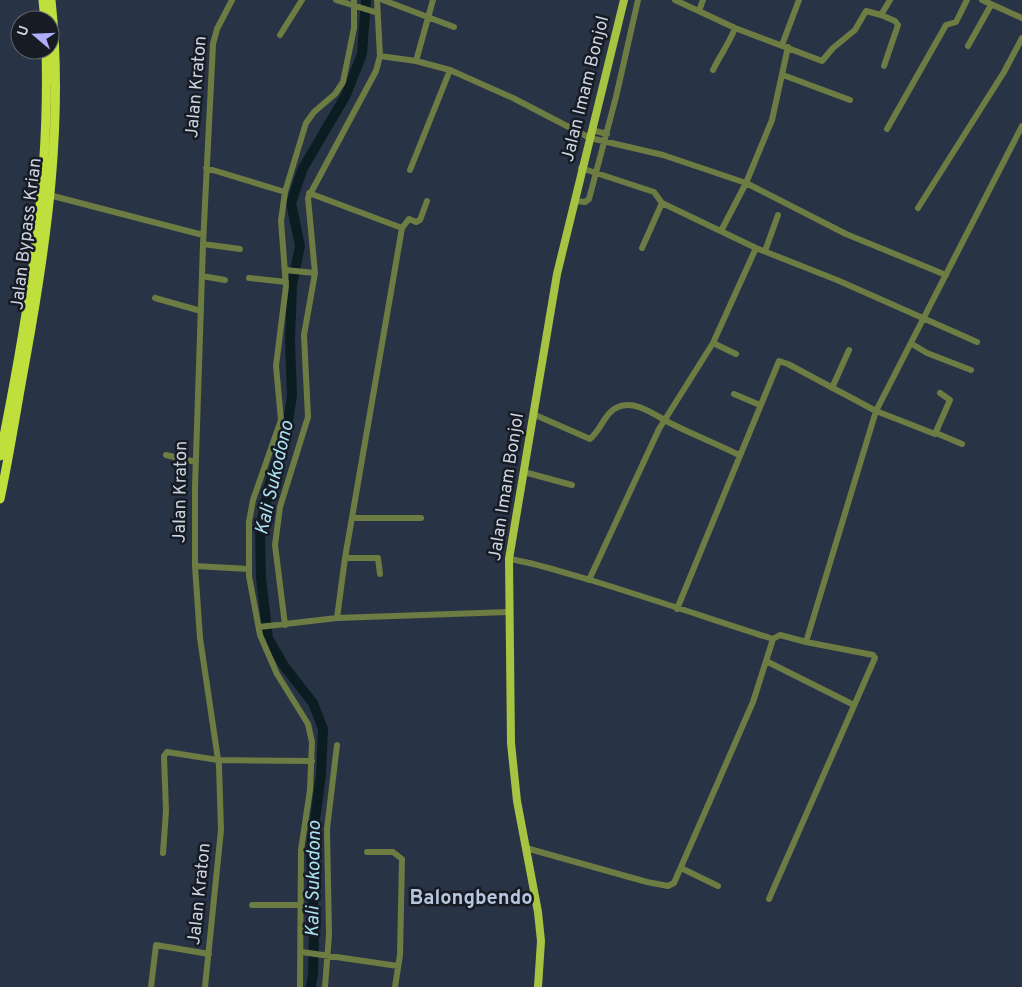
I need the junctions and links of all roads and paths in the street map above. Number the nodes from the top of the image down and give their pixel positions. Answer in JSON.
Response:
{"nodes":[{"id":1,"x":51,"y":0,"type":"edge"},
{"id":2,"x":232,"y":0,"type":"edge"},
{"id":3,"x":302,"y":0,"type":"edge"},
{"id":4,"x":336,"y":0,"type":"edge"},
{"id":5,"x":377,"y":0,"type":"edge"},
{"id":6,"x":383,"y":0,"type":"edge"},
{"id":7,"x":433,"y":0,"type":"edge"},
{"id":8,"x":624,"y":0,"type":"edge"},
{"id":9,"x":638,"y":0,"type":"edge"},
{"id":10,"x":675,"y":0,"type":"edge"},
{"id":11,"x":703,"y":0,"type":"edge"},
{"id":12,"x":798,"y":0,"type":"edge"},
{"id":13,"x":890,"y":0,"type":"edge"},
{"id":14,"x":967,"y":0,"type":"edge"},
{"id":15,"x":982,"y":0,"type":"edge"},
{"id":16,"x":355,"y":5,"type":"edge"},
{"id":17,"x":990,"y":5,"type":"junction"},
{"id":18,"x":699,"y":11,"type":"junction"},
{"id":19,"x":376,"y":13,"type":"junction"},
{"id":20,"x":881,"y":15,"type":"junction"},
{"id":21,"x":428,"y":17,"type":"junction"},
{"id":22,"x":1022,"y":18,"type":"edge"},
{"id":23,"x":454,"y":27,"type":"dead end"},
{"id":24,"x":735,"y":28,"type":"junction"},
{"id":25,"x":280,"y":35,"type":"dead end"},
{"id":26,"x":1022,"y":38,"type":"edge"},
{"id":27,"x":785,"y":46,"type":"junction"},
{"id":28,"x":968,"y":46,"type":"dead end"},
{"id":29,"x":380,"y":56,"type":"junction"},
{"id":30,"x":46,"y":60,"type":"edge"},
{"id":31,"x":416,"y":61,"type":"junction"},
{"id":32,"x":884,"y":66,"type":"dead end"},
{"id":33,"x":450,"y":70,"type":"junction"},
{"id":34,"x":713,"y":70,"type":"dead end"},
{"id":35,"x":783,"y":74,"type":"junction"},
{"id":36,"x":850,"y":100,"type":"dead end"},
{"id":37,"x":1022,"y":126,"type":"edge"},
{"id":38,"x":887,"y":129,"type":"dead end"},
{"id":39,"x":592,"y":130,"type":"junction"},
{"id":40,"x":607,"y":134,"type":"junction"},
{"id":41,"x":590,"y":138,"type":"junction"},
{"id":42,"x":604,"y":143,"type":"junction"},
{"id":43,"x":206,"y":168,"type":"junction"},
{"id":44,"x":581,"y":168,"type":"junction"},
{"id":45,"x":410,"y":170,"type":"dead end"},
{"id":46,"x":596,"y":174,"type":"junction"},
{"id":47,"x":746,"y":183,"type":"junction"},
{"id":48,"x":285,"y":192,"type":"junction"},
{"id":49,"x":309,"y":193,"type":"junction"},
{"id":50,"x":49,"y":195,"type":"junction"},
{"id":51,"x":427,"y":201,"type":"dead end"},
{"id":52,"x":574,"y":201,"type":"junction"},
{"id":53,"x":662,"y":203,"type":"junction"},
{"id":54,"x":918,"y":208,"type":"dead end"},
{"id":55,"x":778,"y":215,"type":"dead end"},
{"id":56,"x":402,"y":228,"type":"junction"},
{"id":57,"x":721,"y":231,"type":"junction"},
{"id":58,"x":203,"y":235,"type":"junction"},
{"id":59,"x":203,"y":244,"type":"junction"},
{"id":60,"x":642,"y":248,"type":"dead end"},
{"id":61,"x":756,"y":248,"type":"junction"},
{"id":62,"x":240,"y":249,"type":"dead end"},
{"id":63,"x":765,"y":251,"type":"junction"},
{"id":64,"x":288,"y":270,"type":"junction"},
{"id":65,"x":312,"y":273,"type":"junction"},
{"id":66,"x":946,"y":275,"type":"junction"},
{"id":67,"x":202,"y":276,"type":"junction"},
{"id":68,"x":249,"y":278,"type":"dead end"},
{"id":69,"x":225,"y":280,"type":"dead end"},
{"id":70,"x":286,"y":282,"type":"junction"},
{"id":71,"x":155,"y":298,"type":"dead end"},
{"id":72,"x":201,"y":311,"type":"junction"},
{"id":73,"x":924,"y":319,"type":"junction"},
{"id":74,"x":977,"y":342,"type":"dead end"},
{"id":75,"x":713,"y":343,"type":"junction"},
{"id":76,"x":912,"y":344,"type":"junction"},
{"id":77,"x":849,"y":350,"type":"dead end"},
{"id":78,"x":736,"y":354,"type":"dead end"},
{"id":79,"x":971,"y":370,"type":"dead end"},
{"id":80,"x":832,"y":388,"type":"junction"},
{"id":81,"x":940,"y":393,"type":"dead end"},
{"id":82,"x":734,"y":394,"type":"dead end"},
{"id":83,"x":760,"y":405,"type":"junction"},
{"id":84,"x":876,"y":411,"type":"junction"},
{"id":85,"x":533,"y":414,"type":"junction"},
{"id":86,"x":664,"y":420,"type":"junction"},
{"id":87,"x":936,"y":433,"type":"junction"},
{"id":88,"x":962,"y":444,"type":"dead end"},
{"id":89,"x":166,"y":454,"type":"dead end"},
{"id":90,"x":739,"y":454,"type":"junction"},
{"id":91,"x":0,"y":456,"type":"edge"},
{"id":92,"x":196,"y":462,"type":"junction"},
{"id":93,"x":524,"y":472,"type":"junction"},
{"id":94,"x":572,"y":485,"type":"dead end"},
{"id":95,"x":0,"y":499,"type":"edge"},
{"id":96,"x":352,"y":518,"type":"junction"},
{"id":97,"x":421,"y":518,"type":"dead end"},
{"id":98,"x":345,"y":558,"type":"junction"},
{"id":99,"x":509,"y":559,"type":"junction"},
{"id":100,"x":195,"y":566,"type":"junction"},
{"id":101,"x":249,"y":569,"type":"junction"},
{"id":102,"x":380,"y":574,"type":"dead end"},
{"id":103,"x":589,"y":580,"type":"junction"},
{"id":104,"x":677,"y":609,"type":"junction"},
{"id":105,"x":508,"y":612,"type":"junction"},
{"id":106,"x":337,"y":618,"type":"junction"},
{"id":107,"x":283,"y":626,"type":"junction"},
{"id":108,"x":262,"y":627,"type":"junction"},
{"id":109,"x":773,"y":639,"type":"junction"},
{"id":110,"x":806,"y":642,"type":"junction"},
{"id":111,"x":766,"y":661,"type":"junction"},
{"id":112,"x":854,"y":706,"type":"junction"},
{"id":113,"x":337,"y":745,"type":"dead end"},
{"id":114,"x":218,"y":760,"type":"junction"},
{"id":115,"x":312,"y":761,"type":"junction"},
{"id":116,"x":526,"y":848,"type":"junction"},
{"id":117,"x":367,"y":852,"type":"dead end"},
{"id":118,"x":163,"y":853,"type":"dead end"},
{"id":119,"x":682,"y":868,"type":"junction"},
{"id":120,"x":718,"y":886,"type":"dead end"},
{"id":121,"x":769,"y":898,"type":"dead end"},
{"id":122,"x":252,"y":905,"type":"dead end"},
{"id":123,"x":301,"y":905,"type":"junction"},
{"id":124,"x":304,"y":952,"type":"junction"},
{"id":125,"x":208,"y":954,"type":"junction"},
{"id":126,"x":325,"y":955,"type":"junction"},
{"id":127,"x":398,"y":966,"type":"junction"},
{"id":128,"x":151,"y":987,"type":"edge"},
{"id":129,"x":205,"y":987,"type":"edge"},
{"id":130,"x":300,"y":987,"type":"edge"},
{"id":131,"x":325,"y":987,"type":"edge"},
{"id":132,"x":395,"y":987,"type":"edge"},
{"id":133,"x":538,"y":987,"type":"edge"}],
"edges":[{"from":1,"to":50,"type":"highway","name":"Jalan Bypass Krian"},
{"from":2,"to":43,"type":"street","name":"Jalan Kraton"},
{"from":3,"to":25,"type":"street"},
{"from":4,"to":16,"type":"street"},
{"from":5,"to":19,"type":"street"},
{"from":6,"to":21,"type":"street"},
{"from":7,"to":21,"type":"street"},
{"from":8,"to":39,"type":"main road","name":"Jalan Imam Bonjol"},
{"from":9,"to":40,"type":"street"},
{"from":10,"to":18,"type":"street"},
{"from":11,"to":18,"type":"street"},
{"from":12,"to":27,"type":"street"},
{"from":13,"to":20,"type":"street"},
{"from":14,"to":38,"type":"street"},
{"from":15,"to":17,"type":"street"},
{"from":16,"to":19,"type":"street"},
{"from":16,"to":48,"type":"street"},
{"from":17,"to":22,"type":"street"},
{"from":17,"to":28,"type":"street"},
{"from":18,"to":24,"type":"street"},
{"from":19,"to":29,"type":"street"},
{"from":20,"to":27,"type":"street"},
{"from":20,"to":32,"type":"street"},
{"from":21,"to":23,"type":"street"},
{"from":21,"to":31,"type":"street"},
{"from":24,"to":27,"type":"street"},
{"from":24,"to":34,"type":"street"},
{"from":26,"to":54,"type":"street"},
{"from":27,"to":35,"type":"street"},
{"from":29,"to":31,"type":"street"},
{"from":29,"to":49,"type":"street"},
{"from":30,"to":91,"type":"highway","name":"Jalan Bypass Krian"},
{"from":31,"to":33,"type":"street"},
{"from":33,"to":41,"type":"street"},
{"from":33,"to":45,"type":"street"},
{"from":35,"to":36,"type":"street"},
{"from":35,"to":47,"type":"street"},
{"from":37,"to":66,"type":"street"},
{"from":39,"to":40,"type":"street"},
{"from":39,"to":41,"type":"main road","name":"Jalan Imam Bonjol"},
{"from":40,"to":42,"type":"street"},
{"from":41,"to":42,"type":"street"},
{"from":41,"to":44,"type":"main road","name":"Jalan Imam Bonjol"},
{"from":42,"to":46,"type":"street"},
{"from":42,"to":47,"type":"street"},
{"from":43,"to":48,"type":"street"},
{"from":43,"to":58,"type":"street","name":"Jalan Kraton"},
{"from":44,"to":46,"type":"street"},
{"from":44,"to":52,"type":"main road","name":"Jalan Imam Bonjol"},
{"from":46,"to":52,"type":"street"},
{"from":46,"to":53,"type":"street"},
{"from":47,"to":57,"type":"street"},
{"from":47,"to":66,"type":"street"},
{"from":48,"to":64,"type":"street"},
{"from":49,"to":56,"type":"street"},
{"from":49,"to":65,"type":"street"},
{"from":50,"to":58,"type":"street"},
{"from":50,"to":95,"type":"highway","name":"Jalan Bypass Krian"},
{"from":51,"to":56,"type":"street"},
{"from":52,"to":85,"type":"main road","name":"Jalan Imam Bonjol"},
{"from":53,"to":57,"type":"street"},
{"from":53,"to":60,"type":"street"},
{"from":55,"to":63,"type":"street"},
{"from":56,"to":96,"type":"street"},
{"from":57,"to":61,"type":"street"},
{"from":58,"to":59,"type":"street","name":"Jalan Kraton"},
{"from":59,"to":62,"type":"street"},
{"from":59,"to":67,"type":"street","name":"Jalan Kraton"},
{"from":61,"to":63,"type":"street"},
{"from":61,"to":75,"type":"street"},
{"from":63,"to":73,"type":"street"},
{"from":64,"to":65,"type":"street"},
{"from":64,"to":70,"type":"street"},
{"from":65,"to":107,"type":"street"},
{"from":66,"to":73,"type":"street"},
{"from":67,"to":69,"type":"street"},
{"from":67,"to":72,"type":"street","name":"Jalan Kraton"},
{"from":68,"to":70,"type":"street"},
{"from":70,"to":101,"type":"street"},
{"from":71,"to":72,"type":"street"},
{"from":72,"to":92,"type":"street","name":"Jalan Kraton"},
{"from":73,"to":74,"type":"street"},
{"from":73,"to":76,"type":"street"},
{"from":75,"to":78,"type":"street"},
{"from":75,"to":86,"type":"street"},
{"from":76,"to":79,"type":"street"},
{"from":76,"to":84,"type":"street"},
{"from":77,"to":80,"type":"street"},
{"from":80,"to":83,"type":"street"},
{"from":80,"to":84,"type":"street"},
{"from":81,"to":87,"type":"street"},
{"from":82,"to":83,"type":"street"},
{"from":83,"to":90,"type":"street"},
{"from":84,"to":87,"type":"street"},
{"from":84,"to":110,"type":"street"},
{"from":85,"to":86,"type":"street"},
{"from":85,"to":93,"type":"main road","name":"Jalan Imam Bonjol"},
{"from":86,"to":90,"type":"street"},
{"from":86,"to":103,"type":"street"},
{"from":87,"to":88,"type":"street"},
{"from":89,"to":92,"type":"street"},
{"from":90,"to":104,"type":"street"},
{"from":92,"to":100,"type":"street","name":"Jalan Kraton"},
{"from":93,"to":94,"type":"street"},
{"from":93,"to":99,"type":"main road","name":"Jalan Imam Bonjol"},
{"from":96,"to":97,"type":"street"},
{"from":96,"to":98,"type":"street"},
{"from":98,"to":102,"type":"street"},
{"from":98,"to":106,"type":"street"},
{"from":99,"to":103,"type":"street"},
{"from":99,"to":105,"type":"main road","name":"Jalan Imam Bonjol"},
{"from":100,"to":101,"type":"street"},
{"from":100,"to":114,"type":"street","name":"Jalan Kraton"},
{"from":101,"to":108,"type":"street"},
{"from":103,"to":104,"type":"street"},
{"from":104,"to":109,"type":"street"},
{"from":105,"to":106,"type":"street"},
{"from":105,"to":116,"type":"main road","name":"Jalan Imam Bonjol"},
{"from":106,"to":107,"type":"street"},
{"from":107,"to":108,"type":"street"},
{"from":108,"to":115,"type":"street"},
{"from":109,"to":110,"type":"street"},
{"from":109,"to":111,"type":"street"},
{"from":110,"to":112,"type":"street"},
{"from":111,"to":112,"type":"street"},
{"from":111,"to":119,"type":"street"},
{"from":112,"to":121,"type":"street"},
{"from":113,"to":126,"type":"street"},
{"from":114,"to":115,"type":"street"},
{"from":114,"to":118,"type":"street"},
{"from":114,"to":125,"type":"street","name":"Jalan Kraton"},
{"from":115,"to":123,"type":"street"},
{"from":116,"to":119,"type":"street"},
{"from":116,"to":133,"type":"main road","name":"Jalan Imam Bonjol"},
{"from":117,"to":127,"type":"street"},
{"from":119,"to":120,"type":"street"},
{"from":122,"to":123,"type":"street"},
{"from":123,"to":124,"type":"street"},
{"from":124,"to":126,"type":"street"},
{"from":124,"to":130,"type":"street"},
{"from":125,"to":128,"type":"street"},
{"from":125,"to":129,"type":"street","name":"Jalan Kraton"},
{"from":126,"to":127,"type":"street"},
{"from":126,"to":131,"type":"street"},
{"from":127,"to":132,"type":"street"}]}
